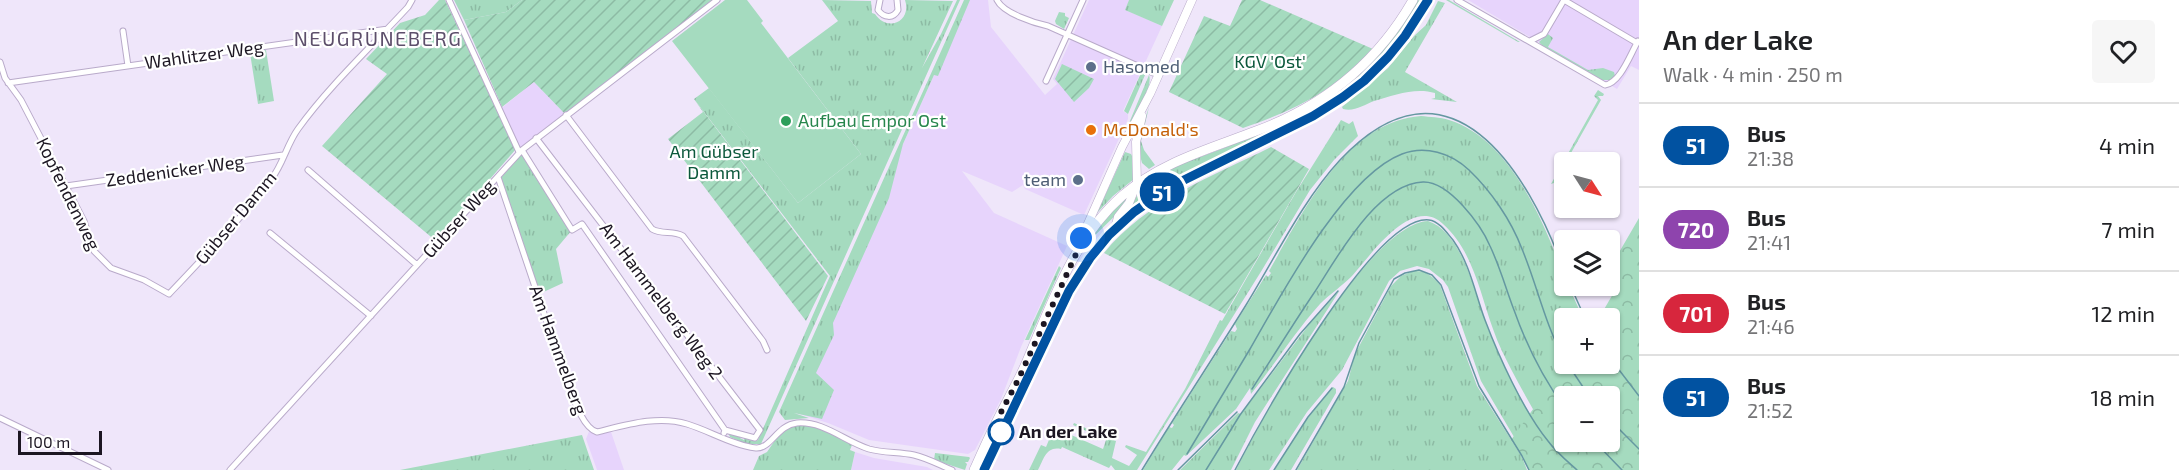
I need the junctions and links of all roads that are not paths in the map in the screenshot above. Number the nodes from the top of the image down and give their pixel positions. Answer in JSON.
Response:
{"nodes":[{"id":1,"x":412,"y":0,"type":"edge"},
{"id":2,"x":449,"y":0,"type":"edge"},
{"id":3,"x":717,"y":0,"type":"edge"},
{"id":4,"x":880,"y":0,"type":"edge"},
{"id":5,"x":897,"y":0,"type":"edge"},
{"id":6,"x":997,"y":0,"type":"edge"},
{"id":7,"x":1083,"y":0,"type":"edge"},
{"id":8,"x":1192,"y":0,"type":"edge"},
{"id":9,"x":1413,"y":0,"type":"edge"},
{"id":10,"x":1428,"y":0,"type":"edge"},
{"id":11,"x":1457,"y":0,"type":"edge"},
{"id":12,"x":1564,"y":0,"type":"edge"},
{"id":13,"x":388,"y":29,"type":"junction"},
{"id":14,"x":123,"y":31,"type":"dead end"},
{"id":15,"x":1067,"y":34,"type":"junction"},
{"id":16,"x":1530,"y":41,"type":"junction"},
{"id":17,"x":1638,"y":41,"type":"edge"},
{"id":18,"x":0,"y":62,"type":"edge"},
{"id":19,"x":128,"y":66,"type":"junction"},
{"id":20,"x":1158,"y":75,"type":"junction"},
{"id":21,"x":1046,"y":81,"type":"dead end"},
{"id":22,"x":8,"y":83,"type":"junction"},
{"id":23,"x":1143,"y":109,"type":"junction"},
{"id":24,"x":566,"y":115,"type":"junction"},
{"id":25,"x":536,"y":138,"type":"junction"},
{"id":26,"x":1122,"y":147,"type":"junction"},
{"id":27,"x":1136,"y":150,"type":"junction"},
{"id":28,"x":520,"y":151,"type":"junction"},
{"id":29,"x":283,"y":155,"type":"junction"},
{"id":30,"x":308,"y":170,"type":"dead end"},
{"id":31,"x":498,"y":177,"type":"junction"},
{"id":32,"x":1137,"y":183,"type":"junction"},
{"id":33,"x":66,"y":186,"type":"junction"},
{"id":34,"x":1116,"y":228,"type":"junction"},
{"id":35,"x":270,"y":233,"type":"dead end"},
{"id":36,"x":1077,"y":252,"type":"junction"},
{"id":37,"x":417,"y":265,"type":"junction"},
{"id":38,"x":169,"y":294,"type":"joint"},
{"id":39,"x":370,"y":316,"type":"junction"},
{"id":40,"x":767,"y":350,"type":"dead end"},
{"id":41,"x":0,"y":418,"type":"edge"},
{"id":42,"x":725,"y":430,"type":"junction"},
{"id":43,"x":722,"y":437,"type":"junction"},
{"id":44,"x":108,"y":470,"type":"edge"},
{"id":45,"x":230,"y":470,"type":"edge"},
{"id":46,"x":952,"y":470,"type":"edge"},
{"id":47,"x":974,"y":470,"type":"edge"},
{"id":48,"x":984,"y":470,"type":"edge"}],
"edges":[{"from":1,"to":13,"type":"street","name":"Gübser Damm"},
{"from":2,"to":28,"type":"street"},
{"from":3,"to":24,"type":"street","name":"Gübser Weg"},
{"from":4,"to":5,"type":"street"},
{"from":6,"to":15,"type":"street"},
{"from":7,"to":15,"type":"street"},
{"from":8,"to":20,"type":"main road"},
{"from":9,"to":32,"type":"main road"},
{"from":10,"to":34,"type":"main road"},
{"from":11,"to":16,"type":"street"},
{"from":12,"to":16,"type":"street"},
{"from":12,"to":17,"type":"street"},
{"from":13,"to":19,"type":"street","name":"Wahlitzer Weg"},
{"from":13,"to":29,"type":"street","name":"Gübser Damm"},
{"from":14,"to":19,"type":"street","name":"Wahlitzer Weg"},
{"from":15,"to":20,"type":"street"},
{"from":15,"to":21,"type":"street"},
{"from":16,"to":17,"type":"street"},
{"from":18,"to":22,"type":"street","name":"Kopfendenweg"},
{"from":19,"to":22,"type":"street","name":"Wahlitzer Weg"},
{"from":20,"to":23,"type":"main road"},
{"from":22,"to":33,"type":"street","name":"Kopfendenweg"},
{"from":23,"to":26,"type":"main road"},
{"from":23,"to":27,"type":"main road"},
{"from":24,"to":25,"type":"street","name":"Gübser Weg"},
{"from":24,"to":40,"type":"street"},
{"from":25,"to":28,"type":"street","name":"Gübser Weg"},
{"from":25,"to":42,"type":"street","name":"Am Hammelberg Weg 2"},
{"from":26,"to":27,"type":"main road"},
{"from":26,"to":36,"type":"main road"},
{"from":27,"to":32,"type":"main road"},
{"from":28,"to":31,"type":"street","name":"Gübser Weg"},
{"from":28,"to":42,"type":"street"},
{"from":29,"to":33,"type":"street","name":"Zeddenicker Weg"},
{"from":29,"to":38,"type":"street","name":"Gübser Damm"},
{"from":30,"to":37,"type":"street"},
{"from":31,"to":37,"type":"street","name":"Gübser Weg"},
{"from":31,"to":43,"type":"street","name":"Am Hammelberg"},
{"from":32,"to":34,"type":"main road"},
{"from":32,"to":36,"type":"main road"},
{"from":33,"to":38,"type":"street","name":"Kopfendenweg"},
{"from":34,"to":48,"type":"main road"},
{"from":35,"to":39,"type":"street"},
{"from":36,"to":47,"type":"main road"},
{"from":37,"to":39,"type":"street","name":"Gübser Weg"},
{"from":39,"to":45,"type":"street","name":"Gübser Weg"},
{"from":41,"to":44,"type":"street"},
{"from":42,"to":43,"type":"street"},
{"from":43,"to":46,"type":"street","name":"Am Hammelberg"}]}
